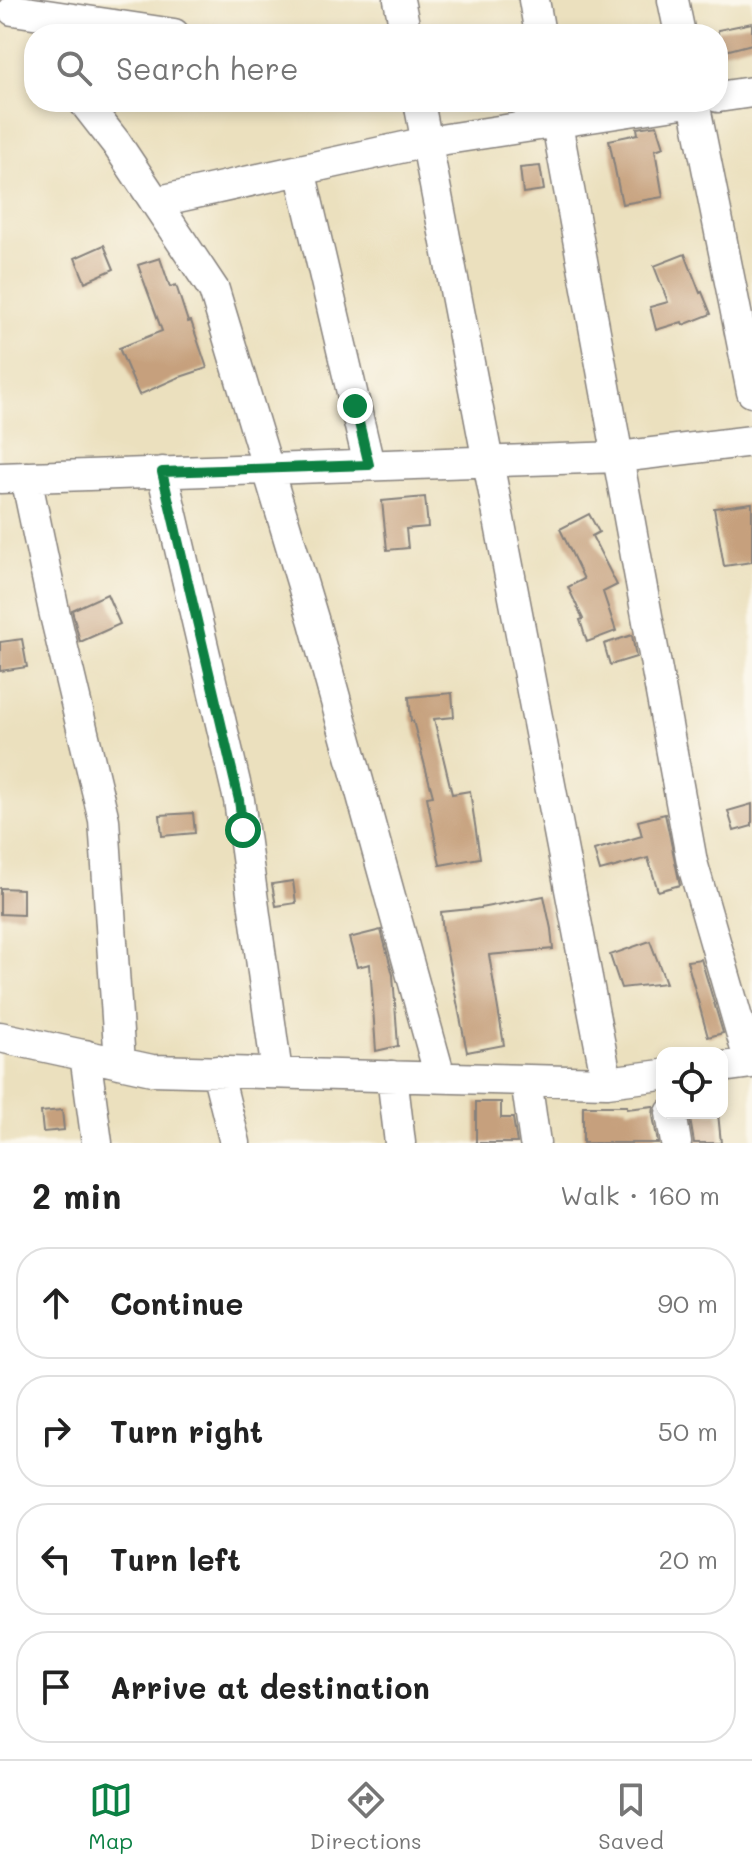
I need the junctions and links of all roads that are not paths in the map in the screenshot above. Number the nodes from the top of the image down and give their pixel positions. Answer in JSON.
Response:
{"nodes":[{"id":1,"x":399,"y":0,"type":"edge"},
{"id":2,"x":534,"y":0,"type":"edge"},
{"id":3,"x":673,"y":0,"type":"edge"},
{"id":4,"x":9,"y":5,"type":"edge"},
{"id":5,"x":24,"y":24,"type":"edge"},
{"id":6,"x":117,"y":24,"type":"edge"},
{"id":7,"x":404,"y":24,"type":"edge"},
{"id":8,"x":538,"y":24,"type":"edge"},
{"id":9,"x":678,"y":24,"type":"edge"},
{"id":10,"x":752,"y":92,"type":"edge"},
{"id":11,"x":728,"y":96,"type":"edge"},
{"id":12,"x":92,"y":112,"type":"edge"},
{"id":13,"x":421,"y":112,"type":"edge"},
{"id":14,"x":555,"y":112,"type":"edge"},
{"id":15,"x":693,"y":112,"type":"edge"},
{"id":16,"x":427,"y":142,"type":"junction"},
{"id":17,"x":300,"y":170,"type":"junction"},
{"id":18,"x":155,"y":202,"type":"junction"},
{"id":19,"x":752,"y":392,"type":"edge"},
{"id":20,"x":752,"y":441,"type":"edge"},
{"id":21,"x":619,"y":457,"type":"junction"},
{"id":22,"x":488,"y":461,"type":"junction"},
{"id":23,"x":369,"y":465,"type":"junction"},
{"id":24,"x":162,"y":472,"type":"junction"},
{"id":25,"x":13,"y":478,"type":"edge"},
{"id":26,"x":0,"y":1037,"type":"edge"},
{"id":27,"x":85,"y":1055,"type":"junction"},
{"id":28,"x":120,"y":1063,"type":"junction"},
{"id":29,"x":741,"y":1064,"type":"edge"},
{"id":30,"x":217,"y":1071,"type":"junction"},
{"id":31,"x":277,"y":1073,"type":"junction"},
{"id":32,"x":392,"y":1076,"type":"junction"},
{"id":33,"x":656,"y":1076,"type":"edge"},
{"id":34,"x":440,"y":1077,"type":"junction"},
{"id":35,"x":526,"y":1080,"type":"junction"},
{"id":36,"x":607,"y":1082,"type":"junction"},
{"id":37,"x":672,"y":1119,"type":"edge"},
{"id":38,"x":97,"y":1143,"type":"edge"},
{"id":39,"x":235,"y":1143,"type":"edge"},
{"id":40,"x":400,"y":1143,"type":"edge"},
{"id":41,"x":535,"y":1143,"type":"edge"},
{"id":42,"x":676,"y":1143,"type":"edge"}],
"edges":[{"from":1,"to":7,"type":"street"},
{"from":2,"to":8,"type":"street"},
{"from":3,"to":9,"type":"street"},
{"from":4,"to":5,"type":"street"},
{"from":4,"to":6,"type":"street"},
{"from":10,"to":11,"type":"street"},
{"from":12,"to":18,"type":"street"},
{"from":13,"to":16,"type":"street"},
{"from":14,"to":16,"type":"street"},
{"from":14,"to":21,"type":"street"},
{"from":15,"to":19,"type":"street"},
{"from":16,"to":17,"type":"street"},
{"from":16,"to":22,"type":"street"},
{"from":17,"to":18,"type":"street"},
{"from":17,"to":23,"type":"street"},
{"from":18,"to":34,"type":"street"},
{"from":20,"to":21,"type":"street"},
{"from":21,"to":22,"type":"street"},
{"from":21,"to":29,"type":"street"},
{"from":22,"to":23,"type":"street"},
{"from":22,"to":36,"type":"street"},
{"from":23,"to":24,"type":"street"},
{"from":24,"to":25,"type":"street"},
{"from":24,"to":31,"type":"street"},
{"from":25,"to":28,"type":"street"},
{"from":26,"to":27,"type":"street"},
{"from":27,"to":28,"type":"street"},
{"from":27,"to":38,"type":"street"},
{"from":28,"to":30,"type":"street"},
{"from":30,"to":31,"type":"street"},
{"from":30,"to":39,"type":"street"},
{"from":31,"to":32,"type":"street"},
{"from":32,"to":34,"type":"street"},
{"from":32,"to":40,"type":"street"},
{"from":33,"to":36,"type":"street"},
{"from":34,"to":35,"type":"street"},
{"from":35,"to":36,"type":"street"},
{"from":35,"to":41,"type":"street"},
{"from":37,"to":42,"type":"street"}]}
